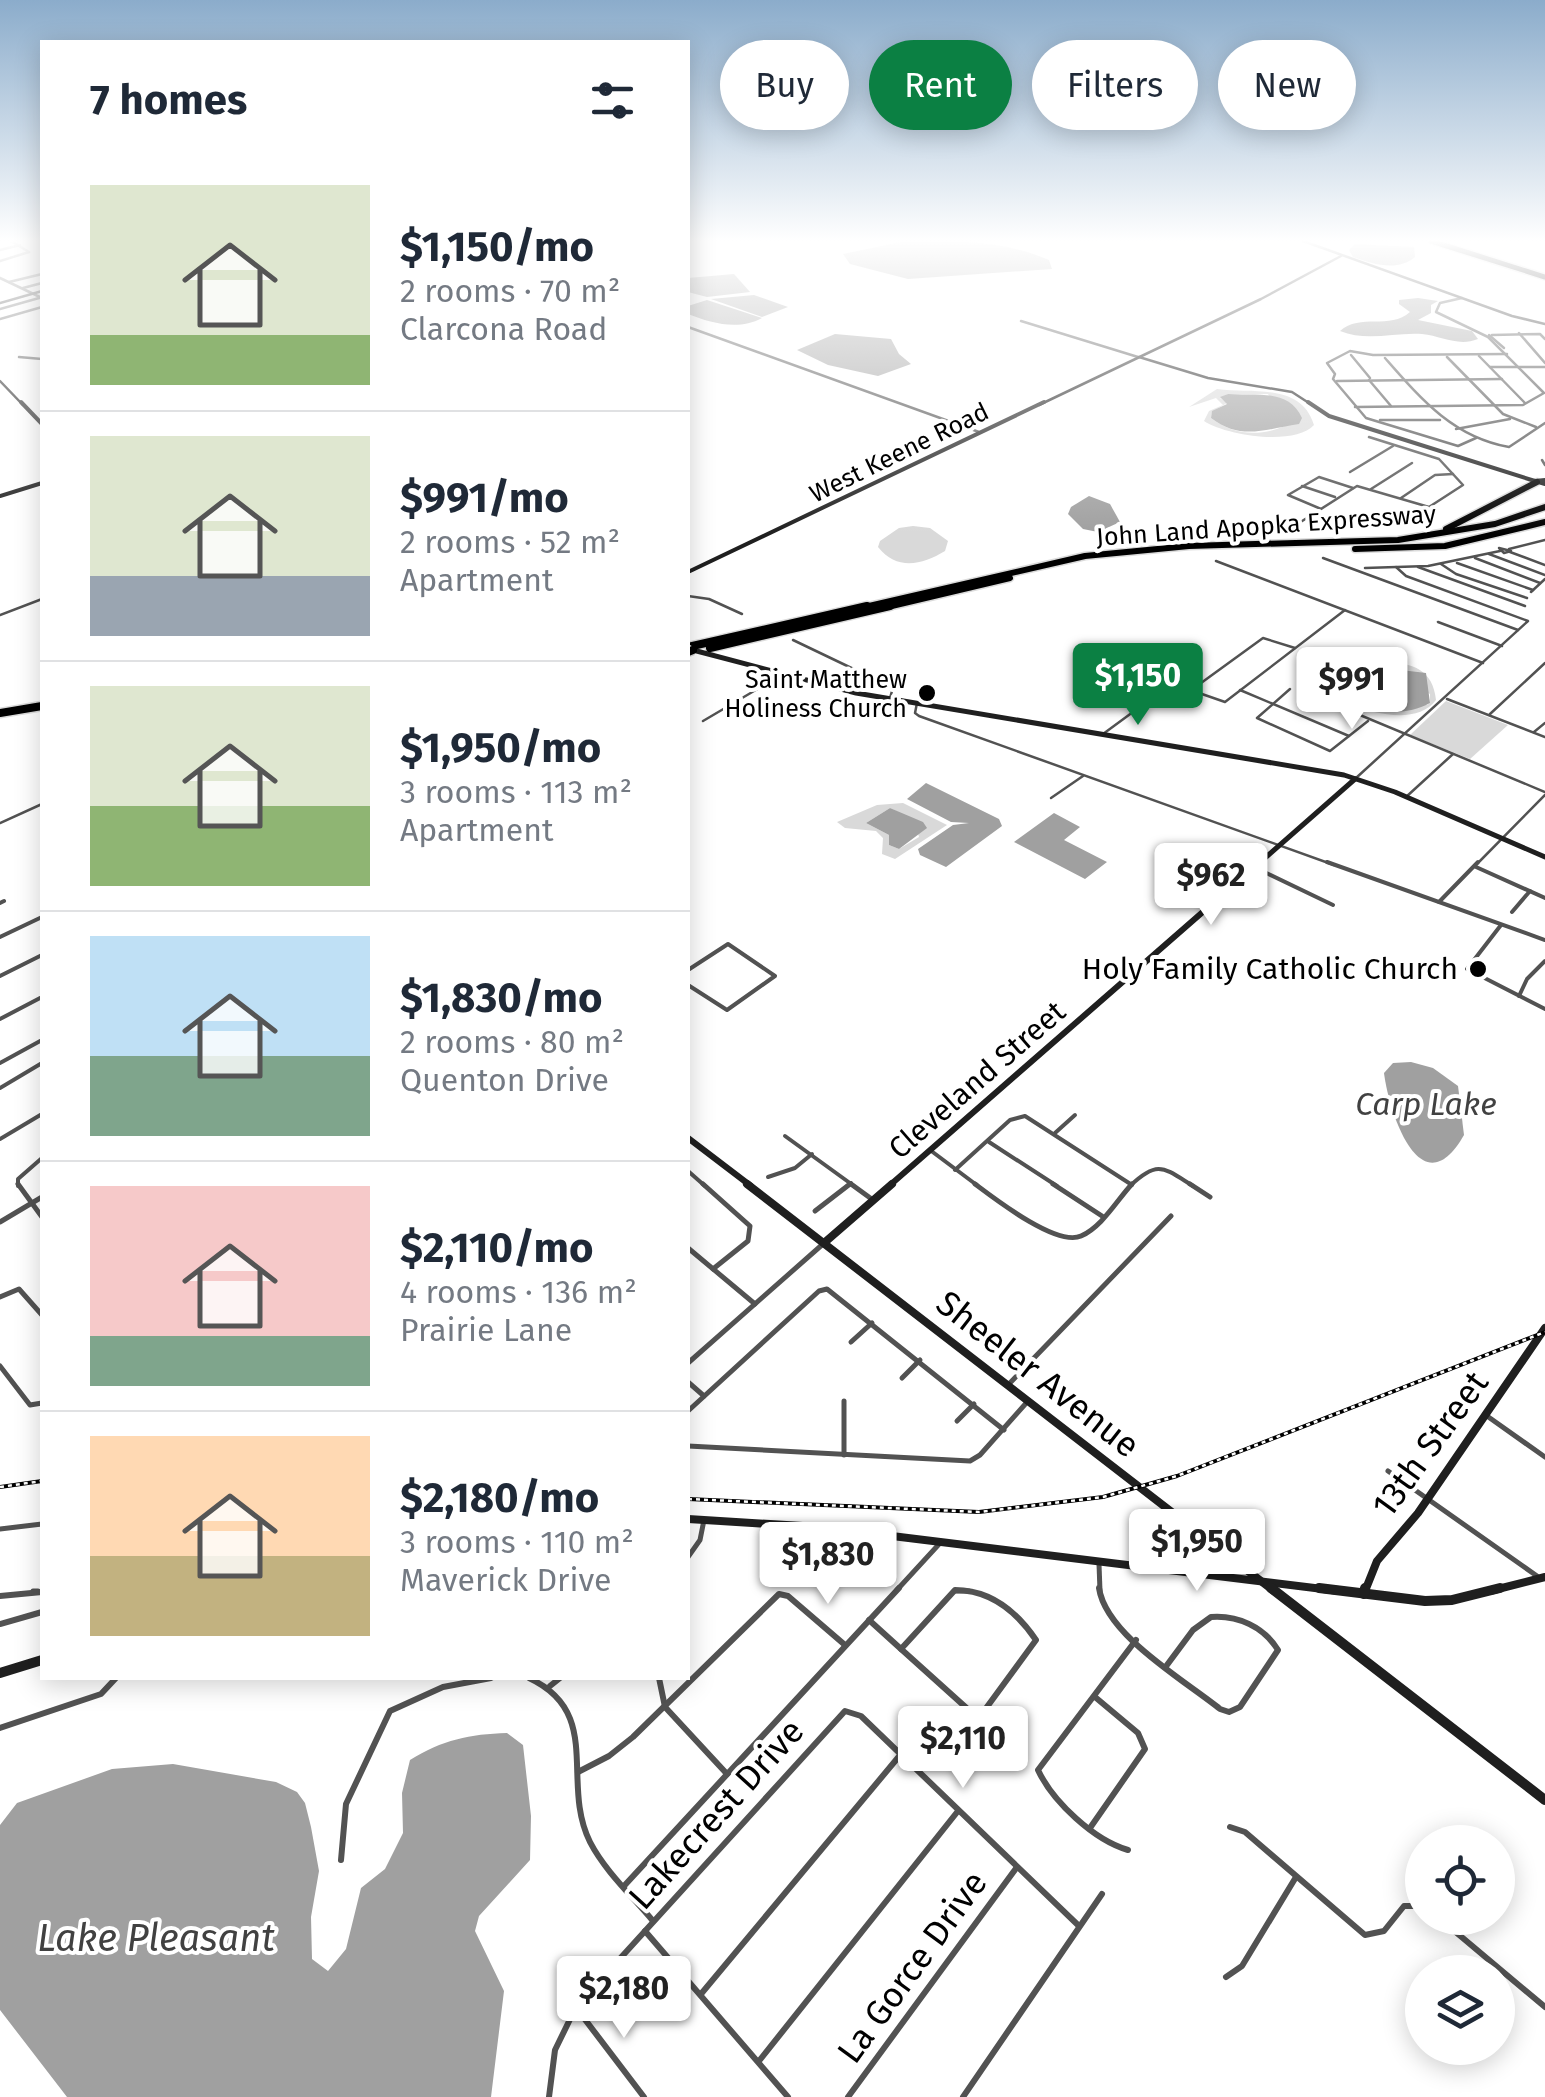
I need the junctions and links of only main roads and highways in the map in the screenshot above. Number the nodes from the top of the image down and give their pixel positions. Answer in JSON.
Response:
{"nodes":[{"id":1,"x":1541,"y":480,"type":"edge"},
{"id":2,"x":1545,"y":510,"type":"edge"},
{"id":3,"x":1545,"y":522,"type":"edge"},
{"id":4,"x":1398,"y":540,"type":"junction"},
{"id":5,"x":1294,"y":547,"type":"junction"},
{"id":6,"x":1338,"y":549,"type":"junction"},
{"id":7,"x":1091,"y":557,"type":"junction"},
{"id":8,"x":694,"y":647,"type":"edge"},
{"id":9,"x":40,"y":704,"type":"edge"},
{"id":10,"x":0,"y":711,"type":"edge"},
{"id":11,"x":1280,"y":845,"type":"road end"},
{"id":12,"x":1254,"y":868,"type":"road end"}],
"edges":[{"from":1,"to":4,"type":"highway"},
{"from":2,"to":4,"type":"highway","name":"John Land Apopka Expressway"},
{"from":2,"to":6,"type":"highway","name":"John Land Apopka Expressway"},
{"from":3,"to":6,"type":"highway"},
{"from":4,"to":5,"type":"highway","name":"John Land Apopka Expressway"},
{"from":5,"to":6,"type":"highway","name":"John Land Apopka Expressway"},
{"from":5,"to":7,"type":"highway","name":"John Land Apopka Expressway"},
{"from":5,"to":7,"type":"highway","name":"John Land Apopka Expressway"},
{"from":7,"to":8,"type":"highway","name":"John Land Apopka Expressway"},
{"from":7,"to":8,"type":"highway","name":"John Land Apopka Expressway"},
{"from":9,"to":10,"type":"highway"},
{"from":11,"to":12,"type":"main road","name":"Cleveland Street"}]}
